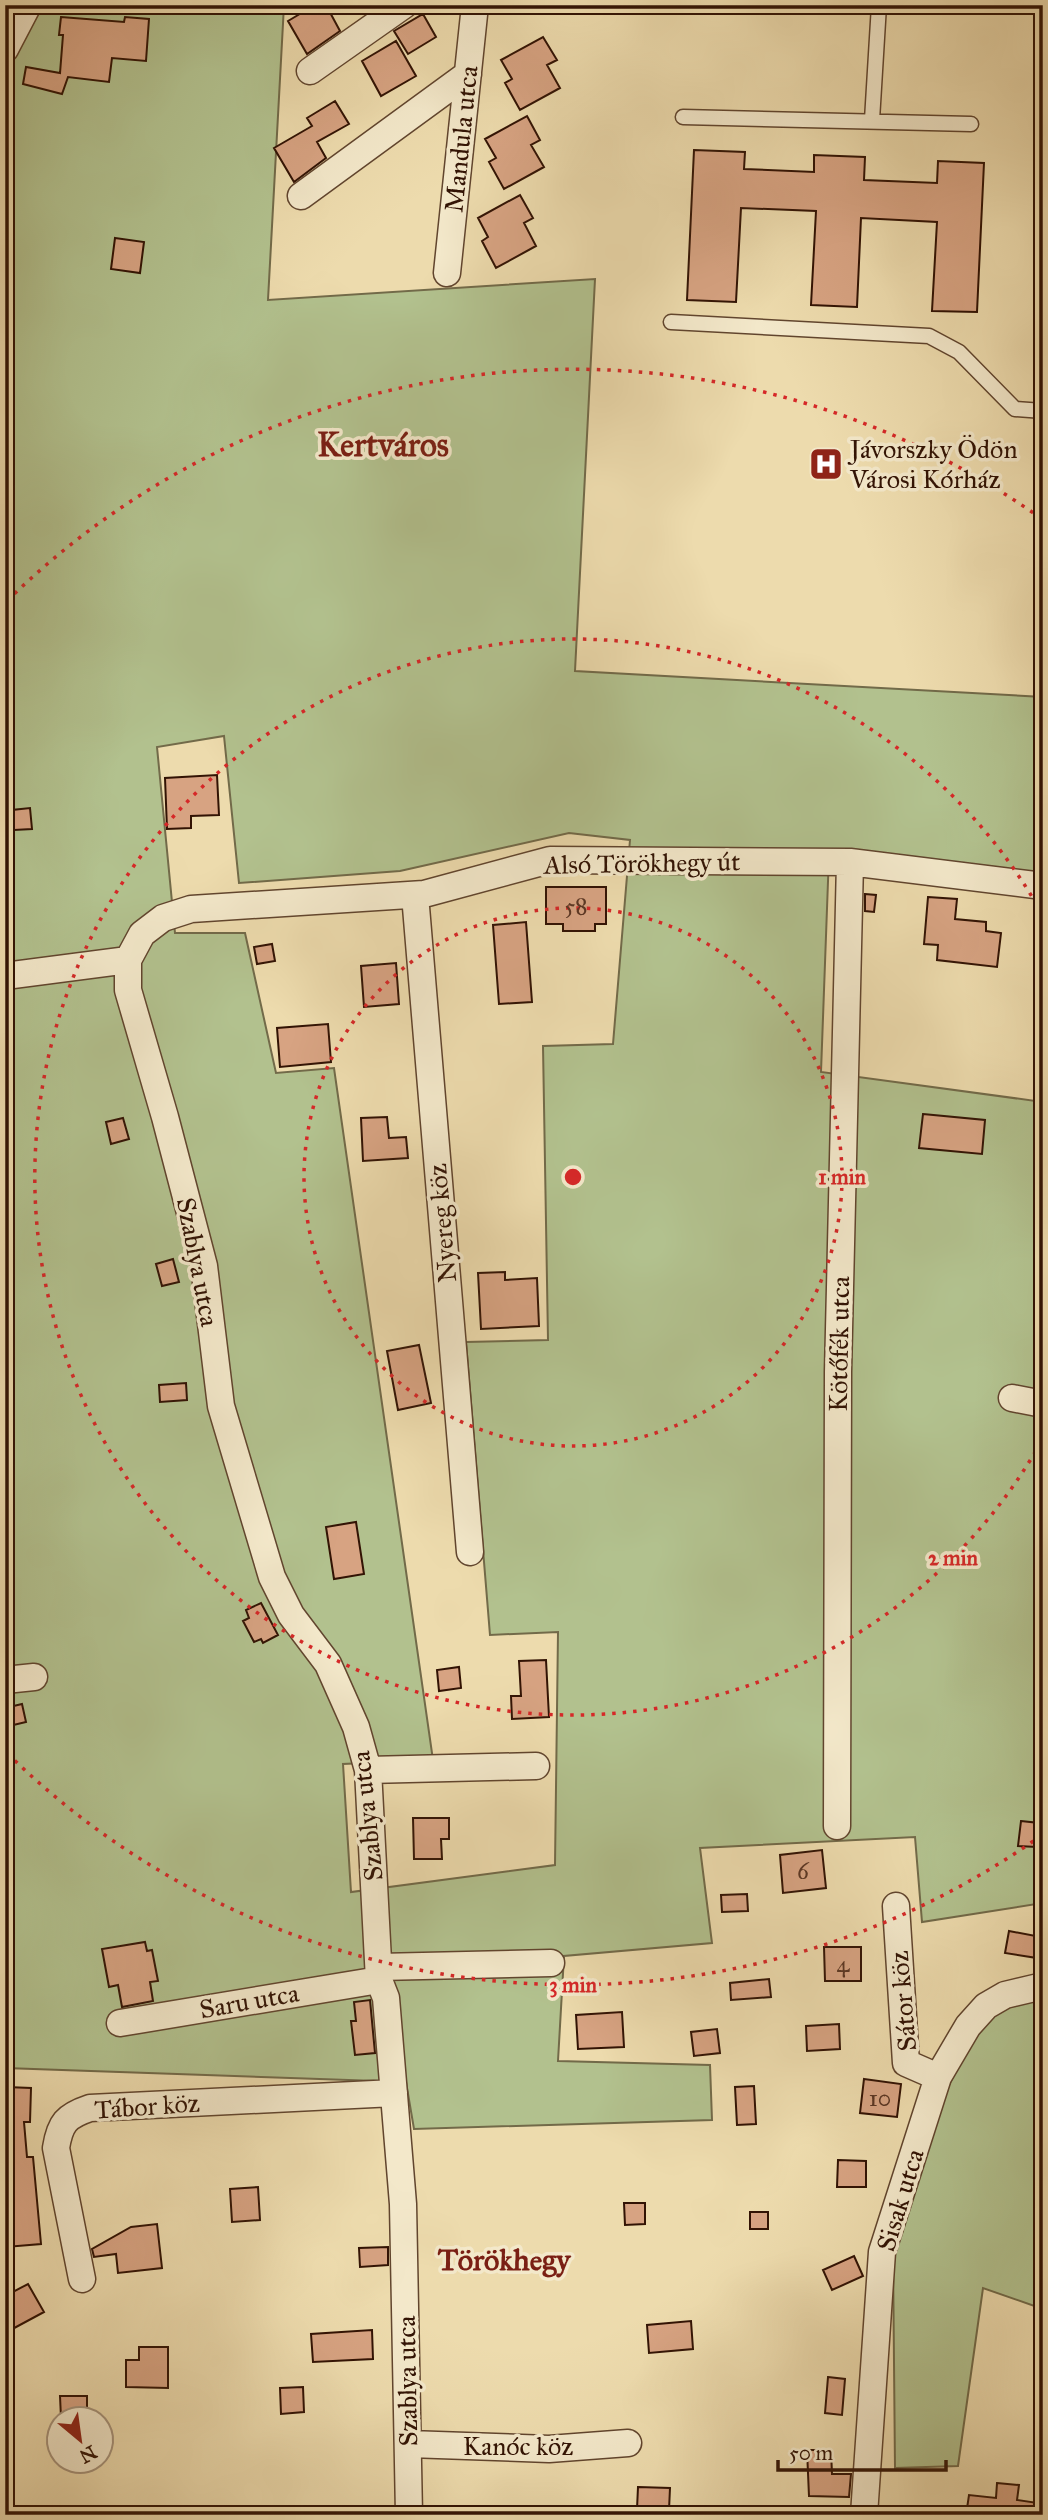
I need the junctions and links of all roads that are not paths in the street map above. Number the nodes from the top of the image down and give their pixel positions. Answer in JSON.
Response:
{"nodes":[{"id":1,"x":28,"y":5,"type":"edge"},
{"id":2,"x":404,"y":5,"type":"edge"},
{"id":3,"x":475,"y":5,"type":"edge"},
{"id":4,"x":879,"y":5,"type":"edge"},
{"id":5,"x":5,"y":49,"type":"edge"},
{"id":6,"x":310,"y":71,"type":"dead end"},
{"id":7,"x":468,"y":74,"type":"junction"},
{"id":8,"x":683,"y":117,"type":"dead end"},
{"id":9,"x":872,"y":120,"type":"junction"},
{"id":10,"x":971,"y":124,"type":"dead end"},
{"id":11,"x":301,"y":196,"type":"dead end"},
{"id":12,"x":447,"y":273,"type":"dead end"},
{"id":13,"x":671,"y":322,"type":"dead end"},
{"id":14,"x":1043,"y":411,"type":"edge"},
{"id":15,"x":850,"y":862,"type":"junction"},
{"id":16,"x":1043,"y":886,"type":"edge"},
{"id":17,"x":415,"y":895,"type":"junction"},
{"id":18,"x":128,"y":960,"type":"junction"},
{"id":19,"x":5,"y":976,"type":"edge"},
{"id":20,"x":1012,"y":1398,"type":"dead end"},
{"id":21,"x":1043,"y":1404,"type":"edge"},
{"id":22,"x":470,"y":1552,"type":"dead end"},
{"id":23,"x":34,"y":1677,"type":"dead end"},
{"id":24,"x":5,"y":1680,"type":"edge"},
{"id":25,"x":536,"y":1766,"type":"dead end"},
{"id":26,"x":368,"y":1770,"type":"junction"},
{"id":27,"x":837,"y":1826,"type":"dead end"},
{"id":28,"x":896,"y":1906,"type":"dead end"},
{"id":29,"x":551,"y":1963,"type":"dead end"},
{"id":30,"x":379,"y":1973,"type":"junction"},
{"id":31,"x":1043,"y":1986,"type":"edge"},
{"id":32,"x":120,"y":2023,"type":"dead end"},
{"id":33,"x":938,"y":2077,"type":"junction"},
{"id":34,"x":394,"y":2093,"type":"junction"},
{"id":35,"x":82,"y":2279,"type":"dead end"},
{"id":36,"x":628,"y":2443,"type":"dead end"},
{"id":37,"x":408,"y":2444,"type":"junction"},
{"id":38,"x":409,"y":2515,"type":"edge"},
{"id":39,"x":864,"y":2515,"type":"edge"}],
"edges":[{"from":1,"to":5,"type":"street"},
{"from":2,"to":6,"type":"street"},
{"from":3,"to":7,"type":"street","name":"Mandula utca"},
{"from":4,"to":9,"type":"lane"},
{"from":7,"to":11,"type":"street"},
{"from":7,"to":12,"type":"street","name":"Mandula utca"},
{"from":8,"to":9,"type":"lane"},
{"from":9,"to":10,"type":"lane"},
{"from":13,"to":14,"type":"lane"},
{"from":15,"to":16,"type":"street","name":"Alsó Törökhegy út"},
{"from":15,"to":17,"type":"street","name":"Alsó Törökhegy út"},
{"from":15,"to":27,"type":"street","name":"Kötőfék utca"},
{"from":17,"to":18,"type":"street","name":"Alsó Törökhegy út"},
{"from":17,"to":22,"type":"street","name":"Nyereg köz"},
{"from":18,"to":19,"type":"street"},
{"from":18,"to":26,"type":"street","name":"Szablya utca"},
{"from":20,"to":21,"type":"street"},
{"from":23,"to":24,"type":"street"},
{"from":25,"to":26,"type":"street"},
{"from":26,"to":30,"type":"street","name":"Szablya utca"},
{"from":28,"to":33,"type":"street","name":"Sátor köz"},
{"from":29,"to":30,"type":"street","name":"Saru utca"},
{"from":30,"to":32,"type":"street","name":"Saru utca"},
{"from":30,"to":34,"type":"street","name":"Szablya utca"},
{"from":31,"to":33,"type":"street","name":"Sisak utca"},
{"from":33,"to":39,"type":"street","name":"Sisak utca"},
{"from":34,"to":35,"type":"street","name":"Tábor köz"},
{"from":34,"to":37,"type":"street","name":"Szablya utca"},
{"from":36,"to":37,"type":"street","name":"Kanóc köz"},
{"from":37,"to":38,"type":"street","name":"Szablya utca"}]}
